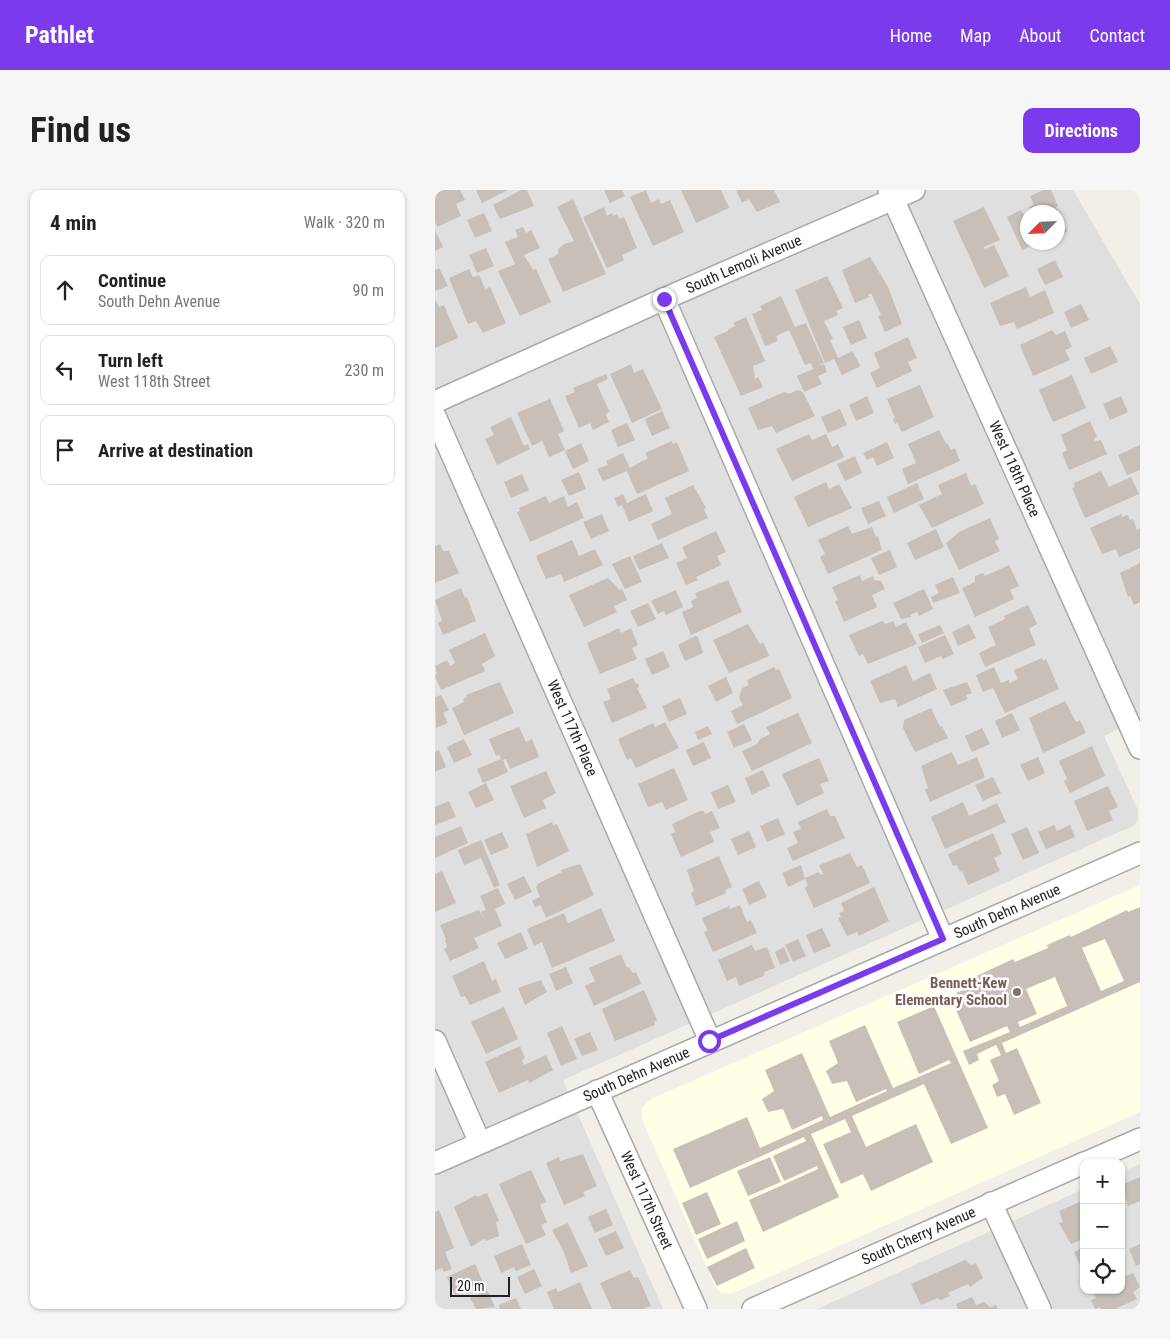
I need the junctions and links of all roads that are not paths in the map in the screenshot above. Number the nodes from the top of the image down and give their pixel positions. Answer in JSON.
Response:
{"nodes":[{"id":1,"x":914,"y":190,"type":"edge"},
{"id":2,"x":892,"y":194,"type":"edge"},
{"id":3,"x":664,"y":299,"type":"junction"},
{"id":4,"x":435,"y":402,"type":"edge"},
{"id":5,"x":435,"y":416,"type":"edge"},
{"id":6,"x":1140,"y":748,"type":"edge"},
{"id":7,"x":1140,"y":853,"type":"edge"},
{"id":8,"x":943,"y":939,"type":"junction"},
{"id":9,"x":435,"y":1041,"type":"edge"},
{"id":10,"x":709,"y":1041,"type":"junction"},
{"id":11,"x":597,"y":1091,"type":"junction"},
{"id":12,"x":1140,"y":1139,"type":"edge"},
{"id":13,"x":480,"y":1143,"type":"junction"},
{"id":14,"x":1093,"y":1159,"type":"edge"},
{"id":15,"x":435,"y":1163,"type":"edge"},
{"id":16,"x":1080,"y":1165,"type":"edge"},
{"id":17,"x":991,"y":1204,"type":"junction"},
{"id":18,"x":696,"y":1309,"type":"edge"},
{"id":19,"x":753,"y":1309,"type":"edge"},
{"id":20,"x":1040,"y":1309,"type":"edge"}],
"edges":[{"from":1,"to":2,"type":"street","name":"South Lemoli Avenue"},
{"from":2,"to":3,"type":"street","name":"South Lemoli Avenue"},
{"from":2,"to":6,"type":"street","name":"West 118th Place"},
{"from":3,"to":4,"type":"street","name":"South Lemoli Avenue"},
{"from":3,"to":8,"type":"street"},
{"from":5,"to":10,"type":"street","name":"West 117th Place"},
{"from":7,"to":8,"type":"street","name":"South Dehn Avenue"},
{"from":8,"to":10,"type":"street","name":"South Dehn Avenue"},
{"from":9,"to":13,"type":"street"},
{"from":10,"to":11,"type":"street","name":"South Dehn Avenue"},
{"from":11,"to":13,"type":"street","name":"South Dehn Avenue"},
{"from":11,"to":18,"type":"street","name":"West 117th Street"},
{"from":12,"to":14,"type":"street","name":"South Cherry Avenue"},
{"from":13,"to":15,"type":"street","name":"South Dehn Avenue"},
{"from":16,"to":17,"type":"street","name":"South Cherry Avenue"},
{"from":17,"to":19,"type":"street","name":"South Cherry Avenue"},
{"from":17,"to":20,"type":"street"}]}
